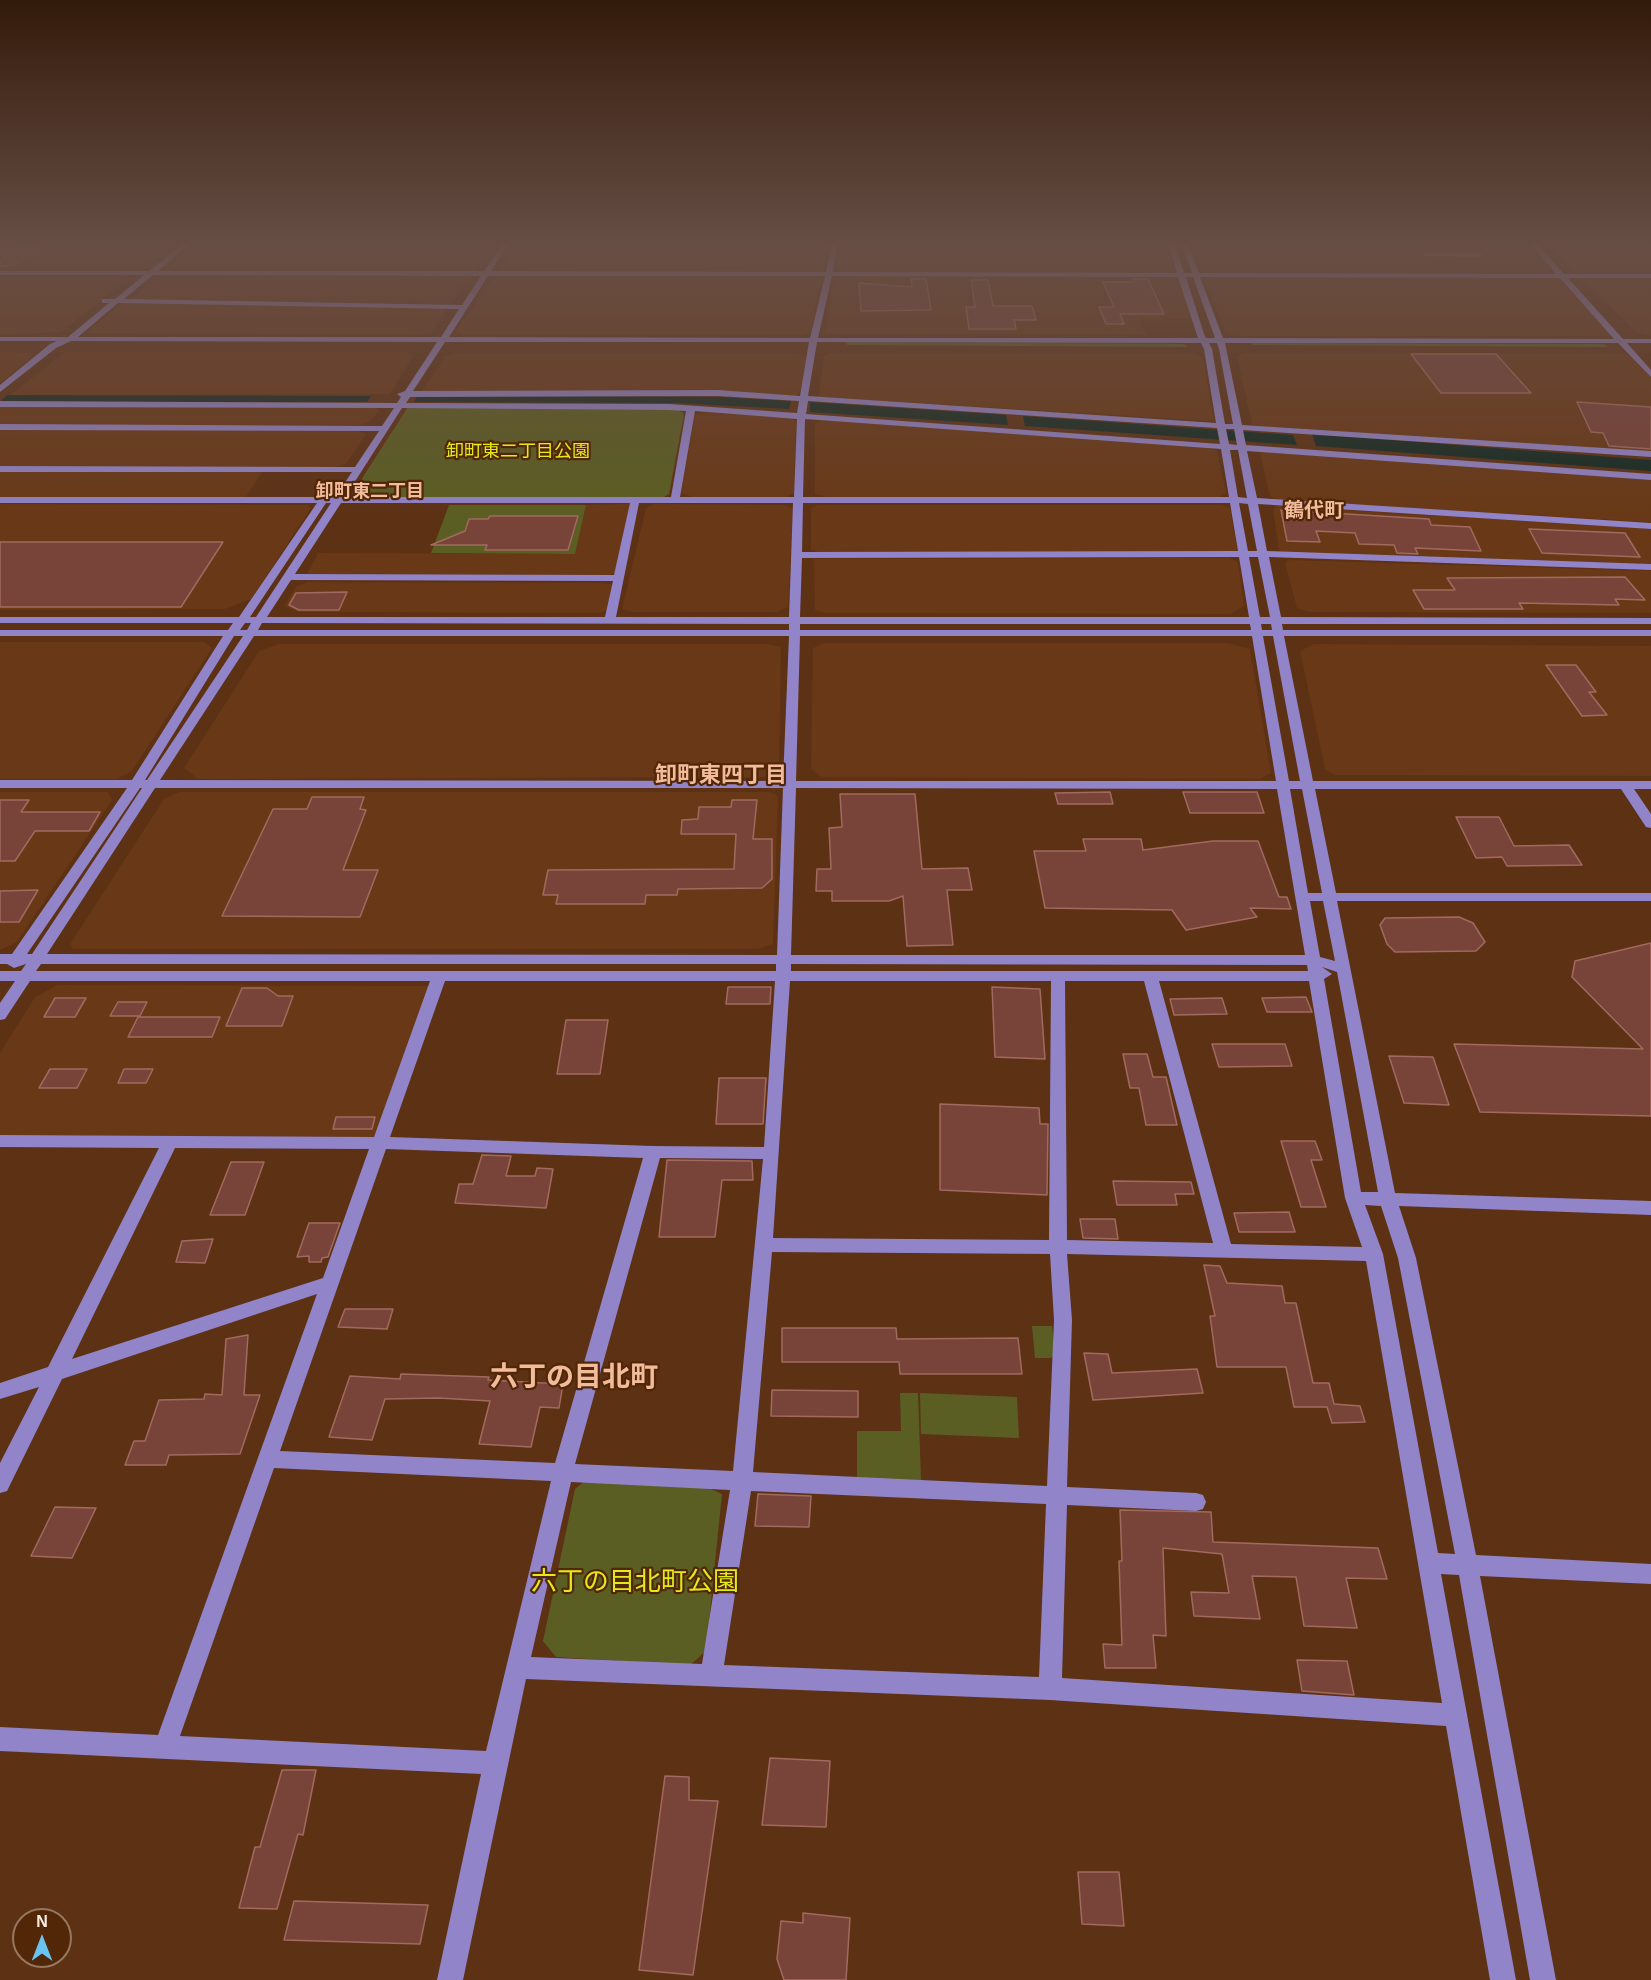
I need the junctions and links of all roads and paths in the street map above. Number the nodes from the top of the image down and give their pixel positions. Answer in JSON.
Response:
{"nodes":[{"id":1,"x":64,"y":334,"type":"edge"},
{"id":2,"x":76,"y":334,"type":"edge"},
{"id":3,"x":447,"y":334,"type":"edge"},
{"id":4,"x":815,"y":334,"type":"edge"},
{"id":5,"x":1200,"y":334,"type":"edge"},
{"id":6,"x":1217,"y":334,"type":"edge"},
{"id":7,"x":1614,"y":334,"type":"edge"},
{"id":8,"x":1626,"y":334,"type":"edge"},
{"id":9,"x":445,"y":338,"type":"junction"},
{"id":10,"x":0,"y":339,"type":"edge"},
{"id":11,"x":70,"y":339,"type":"junction"},
{"id":12,"x":1619,"y":340,"type":"junction"},
{"id":13,"x":1651,"y":340,"type":"edge"},
{"id":14,"x":1202,"y":341,"type":"junction"},
{"id":15,"x":1632,"y":341,"type":"junction"},
{"id":16,"x":55,"y":342,"type":"junction"},
{"id":17,"x":433,"y":342,"type":"junction"},
{"id":18,"x":813,"y":344,"type":"junction"},
{"id":19,"x":1221,"y":345,"type":"junction"},
{"id":20,"x":0,"y":346,"type":"edge"},
{"id":21,"x":1208,"y":349,"type":"junction"},
{"id":22,"x":1627,"y":349,"type":"junction"},
{"id":23,"x":1645,"y":350,"type":"edge"},
{"id":24,"x":1651,"y":375,"type":"edge"},
{"id":25,"x":0,"y":389,"type":"edge"},
{"id":26,"x":401,"y":399,"type":"junction"},
{"id":27,"x":804,"y":399,"type":"junction"},
{"id":28,"x":0,"y":404,"type":"edge"},
{"id":29,"x":691,"y":408,"type":"junction"},
{"id":30,"x":801,"y":416,"type":"junction"},
{"id":31,"x":1222,"y":426,"type":"junction"},
{"id":32,"x":0,"y":427,"type":"edge"},
{"id":33,"x":1239,"y":427,"type":"junction"},
{"id":34,"x":380,"y":428,"type":"junction"},
{"id":35,"x":1225,"y":445,"type":"junction"},
{"id":36,"x":1243,"y":448,"type":"junction"},
{"id":37,"x":1651,"y":454,"type":"edge"},
{"id":38,"x":0,"y":469,"type":"edge"},
{"id":39,"x":351,"y":469,"type":"junction"},
{"id":40,"x":1651,"y":477,"type":"edge"},
{"id":41,"x":0,"y":500,"type":"edge"},
{"id":42,"x":322,"y":500,"type":"junction"},
{"id":43,"x":337,"y":500,"type":"junction"},
{"id":44,"x":635,"y":501,"type":"junction"},
{"id":45,"x":675,"y":501,"type":"junction"},
{"id":46,"x":798,"y":501,"type":"junction"},
{"id":47,"x":1235,"y":501,"type":"junction"},
{"id":48,"x":1253,"y":501,"type":"junction"},
{"id":49,"x":1651,"y":526,"type":"edge"},
{"id":50,"x":1244,"y":554,"type":"junction"},
{"id":51,"x":1264,"y":554,"type":"junction"},
{"id":52,"x":797,"y":555,"type":"junction"},
{"id":53,"x":1651,"y":567,"type":"edge"},
{"id":54,"x":288,"y":577,"type":"junction"},
{"id":55,"x":618,"y":578,"type":"junction"},
{"id":56,"x":258,"y":619,"type":"junction"},
{"id":57,"x":0,"y":620,"type":"edge"},
{"id":58,"x":243,"y":620,"type":"junction"},
{"id":59,"x":610,"y":620,"type":"junction"},
{"id":60,"x":795,"y":620,"type":"junction"},
{"id":61,"x":1651,"y":621,"type":"edge"},
{"id":62,"x":1256,"y":627,"type":"junction"},
{"id":63,"x":1277,"y":627,"type":"junction"},
{"id":64,"x":0,"y":633,"type":"edge"},
{"id":65,"x":230,"y":633,"type":"junction"},
{"id":66,"x":1651,"y":633,"type":"edge"},
{"id":67,"x":248,"y":634,"type":"junction"},
{"id":68,"x":794,"y":634,"type":"junction"},
{"id":69,"x":152,"y":783,"type":"junction"},
{"id":70,"x":0,"y":784,"type":"edge"},
{"id":71,"x":136,"y":784,"type":"junction"},
{"id":72,"x":789,"y":784,"type":"junction"},
{"id":73,"x":1281,"y":785,"type":"junction"},
{"id":74,"x":1625,"y":785,"type":"junction"},
{"id":75,"x":1651,"y":785,"type":"edge"},
{"id":76,"x":1307,"y":786,"type":"junction"},
{"id":77,"x":1651,"y":824,"type":"edge"},
{"id":78,"x":1302,"y":897,"type":"junction"},
{"id":79,"x":1329,"y":897,"type":"junction"},
{"id":80,"x":1651,"y":897,"type":"edge"},
{"id":81,"x":18,"y":959,"type":"junction"},
{"id":82,"x":35,"y":959,"type":"junction"},
{"id":83,"x":0,"y":960,"type":"edge"},
{"id":84,"x":783,"y":968,"type":"junction"},
{"id":85,"x":1315,"y":968,"type":"junction"},
{"id":86,"x":1343,"y":969,"type":"junction"},
{"id":87,"x":24,"y":975,"type":"junction"},
{"id":88,"x":439,"y":976,"type":"junction"},
{"id":89,"x":1058,"y":976,"type":"junction"},
{"id":90,"x":1150,"y":976,"type":"junction"},
{"id":91,"x":1,"y":977,"type":"edge"},
{"id":92,"x":0,"y":1015,"type":"edge"},
{"id":93,"x":0,"y":1141,"type":"edge"},
{"id":94,"x":170,"y":1142,"type":"junction"},
{"id":95,"x":381,"y":1143,"type":"junction"},
{"id":96,"x":653,"y":1152,"type":"junction"},
{"id":97,"x":772,"y":1153,"type":"junction"},
{"id":98,"x":1354,"y":1198,"type":"junction"},
{"id":99,"x":1388,"y":1199,"type":"junction"},
{"id":100,"x":1651,"y":1208,"type":"edge"},
{"id":101,"x":763,"y":1245,"type":"junction"},
{"id":102,"x":1058,"y":1247,"type":"junction"},
{"id":103,"x":1224,"y":1250,"type":"junction"},
{"id":104,"x":1374,"y":1254,"type":"junction"},
{"id":105,"x":332,"y":1282,"type":"junction"},
{"id":106,"x":55,"y":1372,"type":"junction"},
{"id":107,"x":0,"y":1391,"type":"edge"},
{"id":108,"x":268,"y":1459,"type":"junction"},
{"id":109,"x":563,"y":1472,"type":"junction"},
{"id":110,"x":742,"y":1480,"type":"junction"},
{"id":111,"x":0,"y":1484,"type":"edge"},
{"id":112,"x":1056,"y":1496,"type":"junction"},
{"id":113,"x":1196,"y":1502,"type":"dead end"},
{"id":114,"x":1430,"y":1563,"type":"junction"},
{"id":115,"x":1468,"y":1566,"type":"junction"},
{"id":116,"x":1651,"y":1574,"type":"edge"},
{"id":117,"x":519,"y":1668,"type":"junction"},
{"id":118,"x":711,"y":1676,"type":"junction"},
{"id":119,"x":1050,"y":1689,"type":"junction"},
{"id":120,"x":1456,"y":1715,"type":"junction"},
{"id":121,"x":0,"y":1739,"type":"edge"},
{"id":122,"x":165,"y":1747,"type":"junction"},
{"id":123,"x":495,"y":1763,"type":"junction"},
{"id":124,"x":450,"y":1980,"type":"edge"},
{"id":125,"x":1503,"y":1980,"type":"edge"},
{"id":126,"x":1543,"y":1980,"type":"edge"}],
"edges":[{"from":1,"to":16,"type":"street"},
{"from":2,"to":11,"type":"street"},
{"from":3,"to":9,"type":"street"},
{"from":4,"to":18,"type":"street"},
{"from":5,"to":14,"type":"street"},
{"from":6,"to":19,"type":"street"},
{"from":7,"to":12,"type":"street"},
{"from":8,"to":15,"type":"street"},
{"from":9,"to":17,"type":"street"},
{"from":9,"to":18,"type":"street"},
{"from":10,"to":16,"type":"street"},
{"from":11,"to":16,"type":"street"},
{"from":11,"to":17,"type":"street"},
{"from":12,"to":15,"type":"street"},
{"from":12,"to":19,"type":"street"},
{"from":12,"to":22,"type":"street"},
{"from":13,"to":15,"type":"street"},
{"from":14,"to":18,"type":"street"},
{"from":14,"to":19,"type":"street"},
{"from":14,"to":21,"type":"street"},
{"from":15,"to":23,"type":"street"},
{"from":16,"to":17,"type":"street"},
{"from":16,"to":20,"type":"street"},
{"from":16,"to":25,"type":"street"},
{"from":17,"to":18,"type":"street"},
{"from":17,"to":26,"type":"street"},
{"from":18,"to":21,"type":"street"},
{"from":18,"to":27,"type":"street"},
{"from":19,"to":21,"type":"street"},
{"from":19,"to":22,"type":"street"},
{"from":19,"to":33,"type":"street"},
{"from":21,"to":31,"type":"street"},
{"from":22,"to":23,"type":"street"},
{"from":22,"to":24,"type":"street"},
{"from":26,"to":27,"type":"street"},
{"from":26,"to":28,"type":"street"},
{"from":26,"to":29,"type":"street"},
{"from":26,"to":34,"type":"street"},
{"from":26,"to":43,"type":"street"},
{"from":27,"to":30,"type":"street"},
{"from":27,"to":31,"type":"street"},
{"from":29,"to":30,"type":"street"},
{"from":29,"to":45,"type":"street"},
{"from":30,"to":35,"type":"street"},
{"from":30,"to":46,"type":"street"},
{"from":31,"to":33,"type":"street"},
{"from":31,"to":35,"type":"street"},
{"from":32,"to":34,"type":"street"},
{"from":33,"to":36,"type":"street"},
{"from":33,"to":37,"type":"street"},
{"from":34,"to":39,"type":"street"},
{"from":35,"to":36,"type":"street"},
{"from":35,"to":47,"type":"street"},
{"from":36,"to":40,"type":"street"},
{"from":36,"to":48,"type":"street"},
{"from":38,"to":39,"type":"street"},
{"from":39,"to":42,"type":"street"},
{"from":41,"to":42,"type":"street"},
{"from":42,"to":43,"type":"street"},
{"from":42,"to":58,"type":"street"},
{"from":43,"to":44,"type":"street"},
{"from":43,"to":54,"type":"street"},
{"from":44,"to":45,"type":"street"},
{"from":44,"to":55,"type":"street"},
{"from":45,"to":46,"type":"street"},
{"from":46,"to":47,"type":"street"},
{"from":46,"to":52,"type":"street"},
{"from":47,"to":48,"type":"street"},
{"from":47,"to":50,"type":"street"},
{"from":48,"to":49,"type":"street"},
{"from":48,"to":51,"type":"street"},
{"from":50,"to":51,"type":"street"},
{"from":50,"to":52,"type":"street"},
{"from":50,"to":62,"type":"street"},
{"from":51,"to":53,"type":"street"},
{"from":51,"to":63,"type":"street"},
{"from":52,"to":60,"type":"street"},
{"from":54,"to":55,"type":"street"},
{"from":54,"to":56,"type":"street"},
{"from":55,"to":59,"type":"street"},
{"from":56,"to":58,"type":"street"},
{"from":56,"to":59,"type":"street"},
{"from":56,"to":67,"type":"street"},
{"from":57,"to":58,"type":"street"},
{"from":58,"to":65,"type":"street"},
{"from":59,"to":60,"type":"street"},
{"from":60,"to":62,"type":"street"},
{"from":60,"to":68,"type":"street"},
{"from":61,"to":63,"type":"street"},
{"from":62,"to":63,"type":"street"},
{"from":62,"to":68,"type":"street"},
{"from":62,"to":73,"type":"street"},
{"from":63,"to":66,"type":"street"},
{"from":63,"to":76,"type":"street"},
{"from":64,"to":65,"type":"street"},
{"from":65,"to":67,"type":"street"},
{"from":65,"to":71,"type":"street"},
{"from":67,"to":68,"type":"street"},
{"from":67,"to":69,"type":"street"},
{"from":68,"to":72,"type":"street"},
{"from":69,"to":71,"type":"street"},
{"from":69,"to":72,"type":"street"},
{"from":69,"to":82,"type":"street"},
{"from":70,"to":71,"type":"street"},
{"from":71,"to":81,"type":"street"},
{"from":72,"to":73,"type":"street"},
{"from":72,"to":84,"type":"street"},
{"from":73,"to":76,"type":"street"},
{"from":73,"to":78,"type":"street"},
{"from":74,"to":75,"type":"street"},
{"from":74,"to":76,"type":"street"},
{"from":74,"to":77,"type":"street"},
{"from":76,"to":79,"type":"street"},
{"from":78,"to":79,"type":"street"},
{"from":78,"to":85,"type":"street"},
{"from":79,"to":80,"type":"street"},
{"from":79,"to":86,"type":"street"},
{"from":81,"to":82,"type":"street"},
{"from":81,"to":83,"type":"street"},
{"from":81,"to":91,"type":"street"},
{"from":82,"to":84,"type":"street"},
{"from":82,"to":87,"type":"street"},
{"from":84,"to":85,"type":"street"},
{"from":84,"to":88,"type":"street"},
{"from":84,"to":89,"type":"street"},
{"from":84,"to":97,"type":"street"},
{"from":85,"to":86,"type":"street"},
{"from":85,"to":90,"type":"street"},
{"from":85,"to":98,"type":"street"},
{"from":86,"to":99,"type":"street"},
{"from":87,"to":88,"type":"street"},
{"from":87,"to":91,"type":"street"},
{"from":87,"to":92,"type":"street"},
{"from":88,"to":95,"type":"street"},
{"from":89,"to":90,"type":"street"},
{"from":89,"to":102,"type":"street"},
{"from":90,"to":103,"type":"street"},
{"from":93,"to":94,"type":"street"},
{"from":94,"to":95,"type":"street"},
{"from":94,"to":106,"type":"street"},
{"from":95,"to":96,"type":"street"},
{"from":95,"to":105,"type":"street"},
{"from":96,"to":97,"type":"street"},
{"from":96,"to":109,"type":"street"},
{"from":97,"to":101,"type":"street"},
{"from":98,"to":99,"type":"street"},
{"from":98,"to":104,"type":"street"},
{"from":99,"to":100,"type":"street"},
{"from":99,"to":115,"type":"street"},
{"from":101,"to":102,"type":"street"},
{"from":101,"to":110,"type":"street"},
{"from":102,"to":103,"type":"street"},
{"from":102,"to":112,"type":"street"},
{"from":103,"to":104,"type":"street"},
{"from":104,"to":114,"type":"street"},
{"from":105,"to":106,"type":"street"},
{"from":105,"to":108,"type":"street"},
{"from":106,"to":107,"type":"street"},
{"from":106,"to":111,"type":"street"},
{"from":108,"to":109,"type":"street"},
{"from":108,"to":122,"type":"street"},
{"from":109,"to":110,"type":"street"},
{"from":109,"to":117,"type":"street"},
{"from":110,"to":112,"type":"street"},
{"from":110,"to":118,"type":"street"},
{"from":112,"to":113,"type":"street"},
{"from":112,"to":119,"type":"street"},
{"from":114,"to":115,"type":"street"},
{"from":114,"to":120,"type":"street"},
{"from":115,"to":116,"type":"street"},
{"from":115,"to":126,"type":"street"},
{"from":117,"to":118,"type":"street"},
{"from":117,"to":123,"type":"street"},
{"from":118,"to":119,"type":"street"},
{"from":119,"to":120,"type":"street"},
{"from":120,"to":125,"type":"street"},
{"from":121,"to":122,"type":"street"},
{"from":122,"to":123,"type":"street"},
{"from":123,"to":124,"type":"street"}]}
